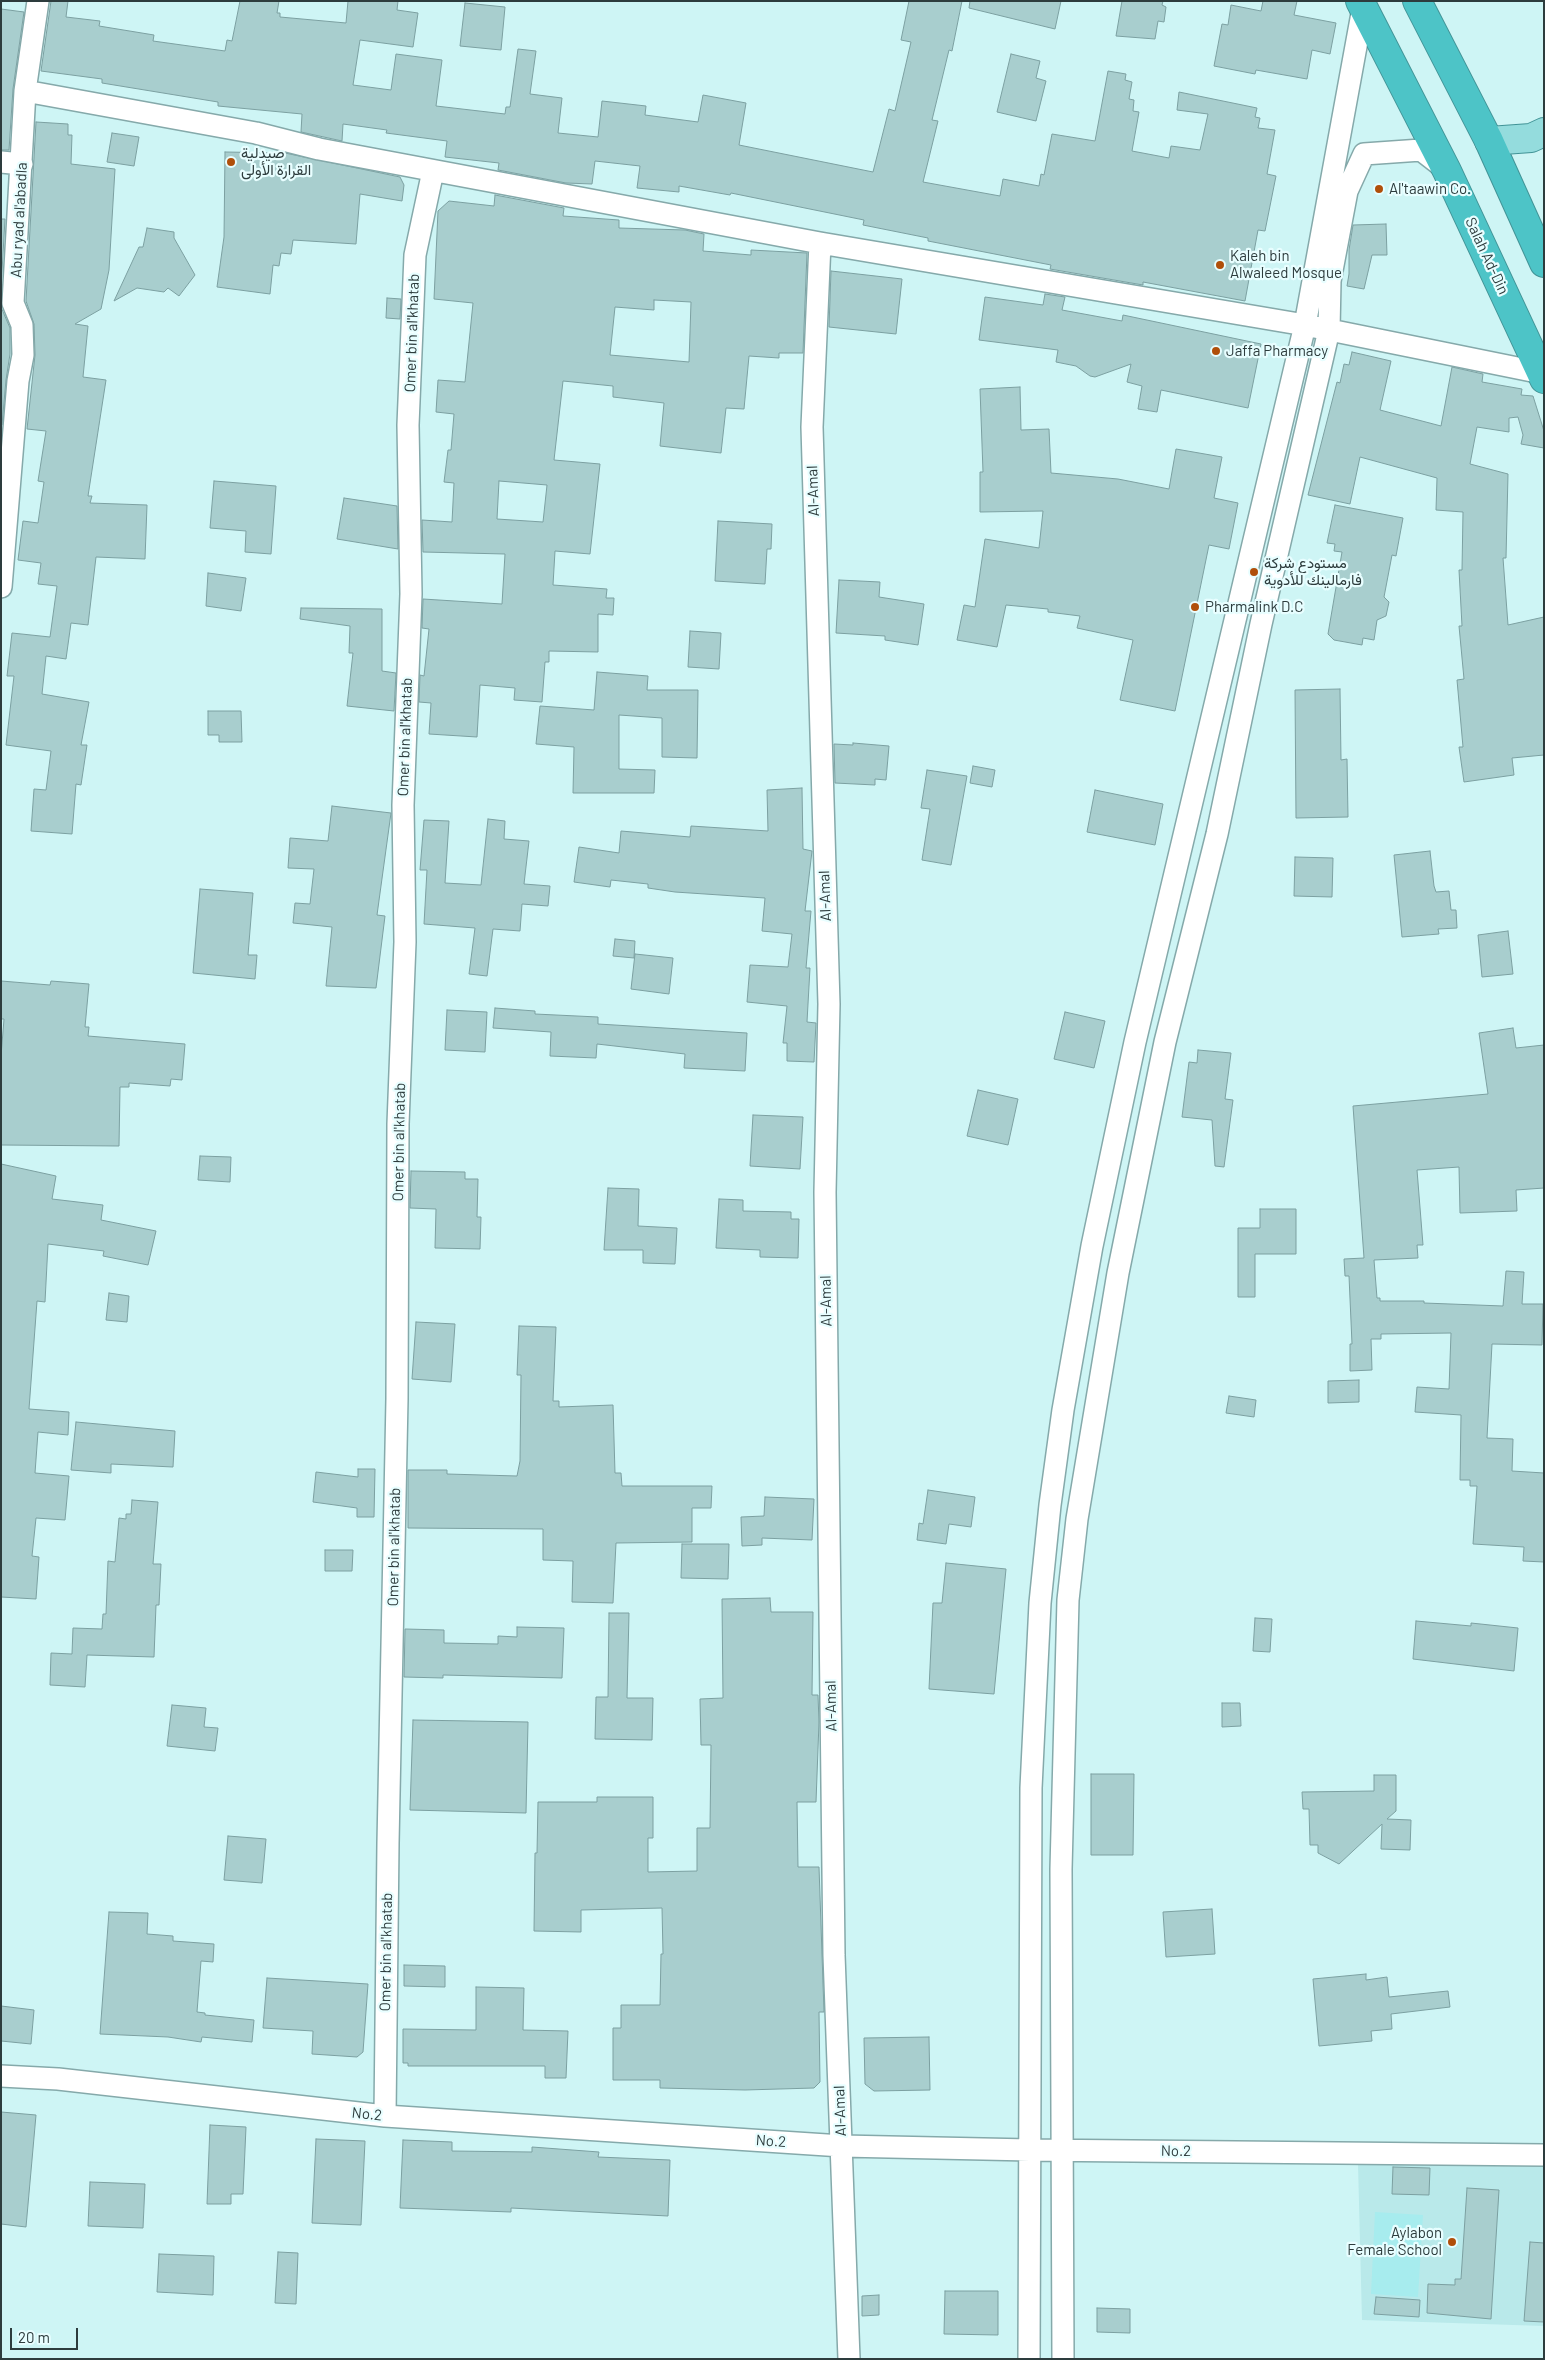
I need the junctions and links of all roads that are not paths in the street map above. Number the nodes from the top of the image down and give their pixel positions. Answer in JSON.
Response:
{"nodes":[{"id":1,"x":38,"y":1,"type":"edge"},
{"id":2,"x":1417,"y":1,"type":"edge"},
{"id":3,"x":1362,"y":5,"type":"edge"},
{"id":4,"x":25,"y":91,"type":"junction"},
{"id":5,"x":1544,"y":132,"type":"edge"},
{"id":6,"x":1488,"y":141,"type":"junction"},
{"id":7,"x":12,"y":163,"type":"edge"},
{"id":8,"x":432,"y":171,"type":"junction"},
{"id":9,"x":1447,"y":171,"type":"junction"},
{"id":10,"x":820,"y":244,"type":"junction"},
{"id":11,"x":1544,"y":263,"type":"edge"},
{"id":12,"x":1305,"y":325,"type":"junction"},
{"id":13,"x":1329,"y":330,"type":"junction"},
{"id":14,"x":1543,"y":376,"type":"edge"},
{"id":15,"x":1,"y":587,"type":"edge"},
{"id":16,"x":1,"y":2076,"type":"edge"},
{"id":17,"x":385,"y":2116,"type":"junction"},
{"id":18,"x":842,"y":2146,"type":"junction"},
{"id":19,"x":1030,"y":2150,"type":"junction"},
{"id":20,"x":1062,"y":2150,"type":"junction"},
{"id":21,"x":1544,"y":2155,"type":"edge"},
{"id":22,"x":849,"y":2359,"type":"edge"},
{"id":23,"x":1029,"y":2359,"type":"edge"},
{"id":24,"x":1063,"y":2359,"type":"edge"}],
"edges":[{"from":1,"to":4,"type":"street","name":"Abu ryad al'abadla"},
{"from":2,"to":6,"type":"highway"},
{"from":3,"to":9,"type":"highway","name":"Salah Ad-Din"},
{"from":3,"to":12,"type":"street"},
{"from":4,"to":7,"type":"street","name":"Abu ryad al'abadla"},
{"from":4,"to":8,"type":"street"},
{"from":5,"to":6,"type":"main road"},
{"from":6,"to":11,"type":"highway"},
{"from":7,"to":15,"type":"street","name":"Abu ryad al'abadla"},
{"from":8,"to":10,"type":"street"},
{"from":8,"to":17,"type":"street","name":"Omer bin al'khatab"},
{"from":9,"to":13,"type":"street"},
{"from":9,"to":14,"type":"highway","name":"Salah Ad-Din"},
{"from":10,"to":12,"type":"street"},
{"from":10,"to":18,"type":"street","name":"Al-Amal"},
{"from":12,"to":13,"type":"street"},
{"from":12,"to":19,"type":"street"},
{"from":13,"to":14,"type":"street"},
{"from":13,"to":20,"type":"street"},
{"from":16,"to":17,"type":"street","name":"No.2"},
{"from":17,"to":18,"type":"street","name":"No.2"},
{"from":18,"to":19,"type":"street","name":"No.2"},
{"from":18,"to":22,"type":"street","name":"Al-Amal"},
{"from":19,"to":20,"type":"street","name":"No.2"},
{"from":19,"to":23,"type":"street"},
{"from":20,"to":21,"type":"street","name":"No.2"},
{"from":20,"to":24,"type":"street"}]}
